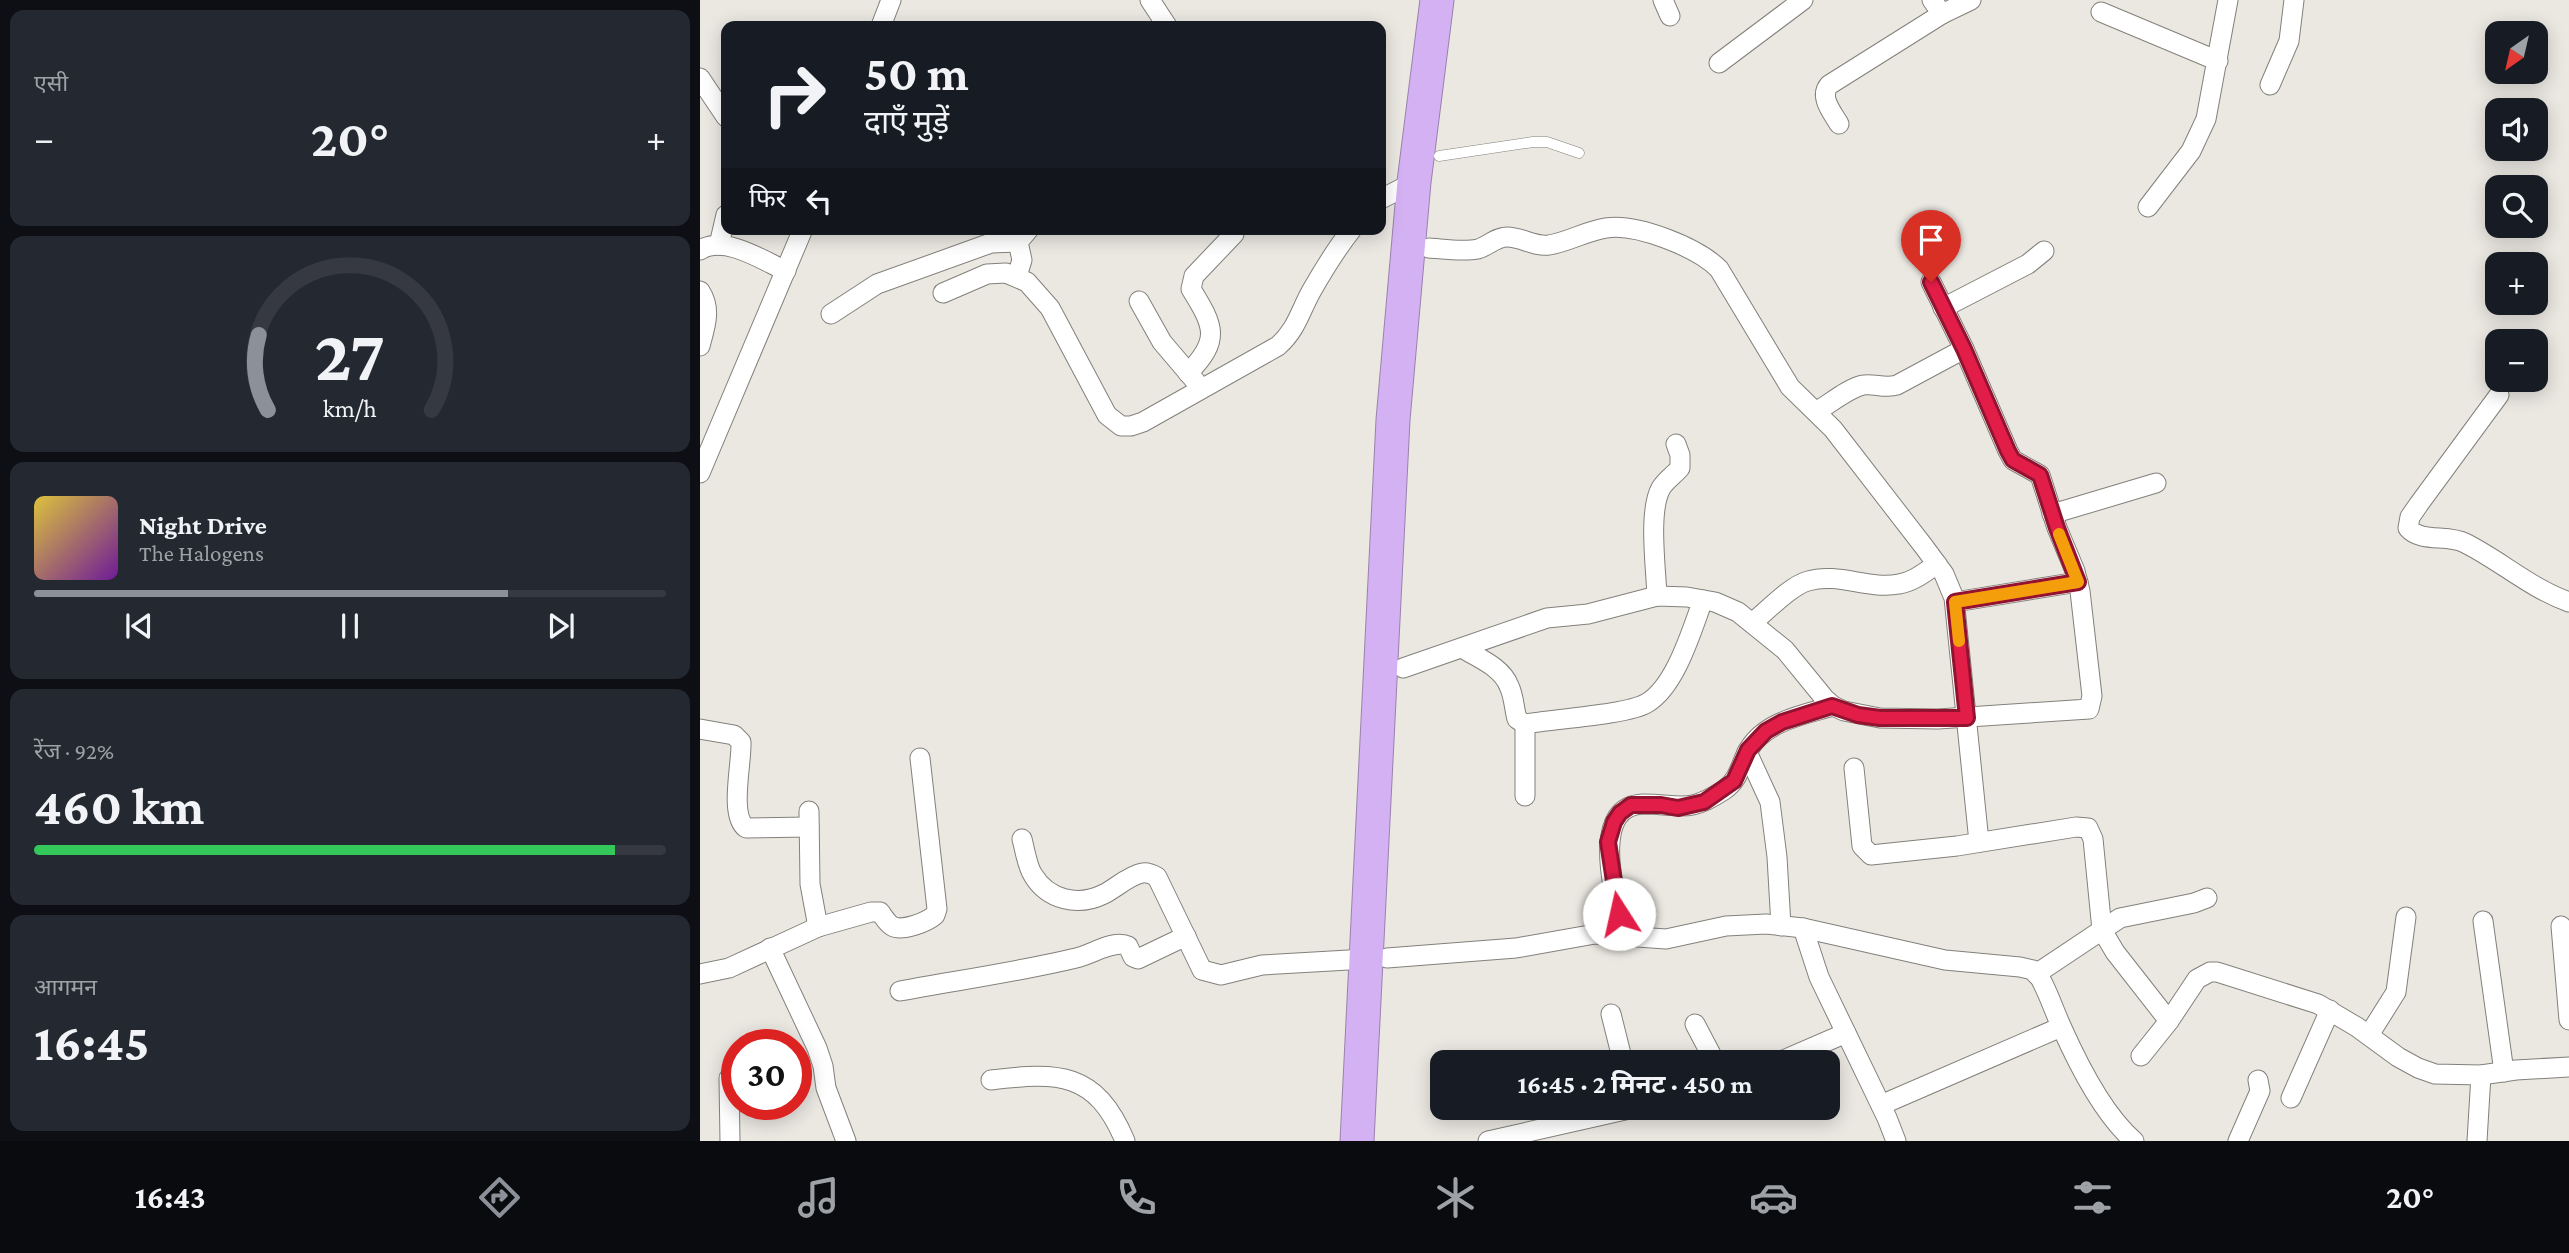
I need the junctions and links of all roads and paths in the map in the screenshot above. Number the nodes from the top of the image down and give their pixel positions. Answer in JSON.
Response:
{"nodes":[{"id":1,"x":891,"y":0,"type":"edge"},
{"id":2,"x":1150,"y":0,"type":"edge"},
{"id":3,"x":1437,"y":0,"type":"edge"},
{"id":4,"x":1457,"y":0,"type":"edge"},
{"id":5,"x":1803,"y":0,"type":"edge"},
{"id":6,"x":1971,"y":0,"type":"edge"},
{"id":7,"x":2228,"y":0,"type":"edge"},
{"id":8,"x":2294,"y":0,"type":"edge"},
{"id":9,"x":1937,"y":7,"type":"edge"},
{"id":10,"x":2101,"y":12,"type":"dead end"},
{"id":11,"x":883,"y":21,"type":"edge"},
{"id":12,"x":1164,"y":21,"type":"edge"},
{"id":13,"x":2218,"y":61,"type":"junction"},
{"id":14,"x":1718,"y":63,"type":"dead end"},
{"id":15,"x":700,"y":78,"type":"edge"},
{"id":16,"x":2270,"y":85,"type":"dead end"},
{"id":17,"x":721,"y":110,"type":"edge"},
{"id":18,"x":1839,"y":124,"type":"dead end"},
{"id":19,"x":1579,"y":152,"type":"dead end"},
{"id":20,"x":1439,"y":156,"type":"junction"},
{"id":21,"x":1392,"y":188,"type":"edge"},
{"id":22,"x":2148,"y":207,"type":"dead end"},
{"id":23,"x":721,"y":222,"type":"edge"},
{"id":24,"x":801,"y":235,"type":"edge"},
{"id":25,"x":1233,"y":235,"type":"edge"},
{"id":26,"x":1348,"y":235,"type":"edge"},
{"id":27,"x":1024,"y":236,"type":"edge"},
{"id":28,"x":706,"y":245,"type":"edge"},
{"id":29,"x":1429,"y":248,"type":"junction"},
{"id":30,"x":2044,"y":251,"type":"dead end"},
{"id":31,"x":786,"y":271,"type":"junction"},
{"id":32,"x":1017,"y":276,"type":"junction"},
{"id":33,"x":1931,"y":282,"type":"dead end"},
{"id":34,"x":700,"y":291,"type":"edge"},
{"id":35,"x":943,"y":293,"type":"dead end"},
{"id":36,"x":1139,"y":302,"type":"dead end"},
{"id":37,"x":1943,"y":308,"type":"junction"},
{"id":38,"x":831,"y":314,"type":"dead end"},
{"id":39,"x":700,"y":346,"type":"edge"},
{"id":40,"x":1964,"y":349,"type":"junction"},
{"id":41,"x":1188,"y":373,"type":"junction"},
{"id":42,"x":1201,"y":388,"type":"junction"},
{"id":43,"x":2499,"y":396,"type":"dead end"},
{"id":44,"x":1817,"y":411,"type":"junction"},
{"id":45,"x":1676,"y":444,"type":"dead end"},
{"id":46,"x":700,"y":473,"type":"edge"},
{"id":47,"x":2156,"y":483,"type":"dead end"},
{"id":48,"x":2052,"y":514,"type":"junction"},
{"id":49,"x":1937,"y":564,"type":"junction"},
{"id":50,"x":2078,"y":582,"type":"junction"},
{"id":51,"x":1657,"y":596,"type":"junction"},
{"id":52,"x":1703,"y":600,"type":"junction"},
{"id":53,"x":1955,"y":602,"type":"junction"},
{"id":54,"x":2569,"y":602,"type":"edge"},
{"id":55,"x":1752,"y":623,"type":"junction"},
{"id":56,"x":1462,"y":648,"type":"junction"},
{"id":57,"x":1403,"y":668,"type":"junction"},
{"id":58,"x":1832,"y":706,"type":"junction"},
{"id":59,"x":1967,"y":718,"type":"junction"},
{"id":60,"x":1525,"y":724,"type":"junction"},
{"id":61,"x":700,"y":729,"type":"edge"},
{"id":62,"x":1747,"y":752,"type":"junction"},
{"id":63,"x":920,"y":758,"type":"dead end"},
{"id":64,"x":1854,"y":768,"type":"dead end"},
{"id":65,"x":1525,"y":796,"type":"dead end"},
{"id":66,"x":1022,"y":839,"type":"dead end"},
{"id":67,"x":1979,"y":842,"type":"junction"},
{"id":68,"x":2207,"y":898,"type":"dead end"},
{"id":69,"x":2406,"y":917,"type":"dead end"},
{"id":70,"x":2483,"y":921,"type":"dead end"},
{"id":71,"x":1781,"y":926,"type":"junction"},
{"id":72,"x":2561,"y":926,"type":"dead end"},
{"id":73,"x":818,"y":927,"type":"junction"},
{"id":74,"x":1803,"y":929,"type":"junction"},
{"id":75,"x":2102,"y":930,"type":"junction"},
{"id":76,"x":1623,"y":935,"type":"junction"},
{"id":77,"x":1186,"y":936,"type":"junction"},
{"id":78,"x":770,"y":948,"type":"junction"},
{"id":79,"x":1376,"y":958,"type":"junction"},
{"id":80,"x":700,"y":974,"type":"edge"},
{"id":81,"x":2036,"y":974,"type":"junction"},
{"id":82,"x":900,"y":991,"type":"dead end"},
{"id":83,"x":2330,"y":1010,"type":"junction"},
{"id":84,"x":1611,"y":1014,"type":"dead end"},
{"id":85,"x":2569,"y":1020,"type":"edge"},
{"id":86,"x":2169,"y":1021,"type":"junction"},
{"id":87,"x":1695,"y":1024,"type":"dead end"},
{"id":88,"x":2061,"y":1027,"type":"junction"},
{"id":89,"x":1846,"y":1033,"type":"junction"},
{"id":90,"x":2369,"y":1035,"type":"junction"},
{"id":91,"x":1620,"y":1050,"type":"edge"},
{"id":92,"x":1709,"y":1050,"type":"edge"},
{"id":93,"x":1807,"y":1050,"type":"edge"},
{"id":94,"x":2141,"y":1056,"type":"dead end"},
{"id":95,"x":2569,"y":1067,"type":"edge"},
{"id":96,"x":2504,"y":1072,"type":"junction"},
{"id":97,"x":2481,"y":1075,"type":"junction"},
{"id":98,"x":991,"y":1080,"type":"dead end"},
{"id":99,"x":2258,"y":1080,"type":"dead end"},
{"id":100,"x":2291,"y":1098,"type":"dead end"},
{"id":101,"x":1881,"y":1105,"type":"junction"},
{"id":102,"x":730,"y":1120,"type":"edge"},
{"id":103,"x":1580,"y":1120,"type":"edge"},
{"id":104,"x":730,"y":1141,"type":"edge"},
{"id":105,"x":846,"y":1141,"type":"edge"},
{"id":106,"x":1125,"y":1141,"type":"edge"},
{"id":107,"x":1357,"y":1141,"type":"edge"},
{"id":108,"x":1378,"y":1141,"type":"edge"},
{"id":109,"x":1488,"y":1141,"type":"edge"},
{"id":110,"x":1896,"y":1141,"type":"edge"},
{"id":111,"x":2134,"y":1141,"type":"edge"},
{"id":112,"x":2238,"y":1141,"type":"edge"},
{"id":113,"x":2477,"y":1141,"type":"edge"}],
"edges":[{"from":1,"to":11,"type":"street"},
{"from":2,"to":12,"type":"street"},
{"from":3,"to":21,"type":"highway"},
{"from":4,"to":20,"type":"highway"},
{"from":5,"to":14,"type":"street"},
{"from":6,"to":9,"type":"street"},
{"from":7,"to":13,"type":"street"},
{"from":8,"to":16,"type":"street"},
{"from":9,"to":18,"type":"street"},
{"from":10,"to":13,"type":"street"},
{"from":13,"to":22,"type":"street"},
{"from":15,"to":17,"type":"street"},
{"from":19,"to":20,"type":"lane"},
{"from":20,"to":29,"type":"highway"},
{"from":21,"to":79,"type":"highway"},
{"from":23,"to":28,"type":"street"},
{"from":24,"to":31,"type":"street"},
{"from":25,"to":41,"type":"street"},
{"from":26,"to":42,"type":"street"},
{"from":27,"to":32,"type":"street"},
{"from":27,"to":38,"type":"street"},
{"from":28,"to":31,"type":"street"},
{"from":29,"to":44,"type":"street"},
{"from":29,"to":57,"type":"highway"},
{"from":30,"to":37,"type":"street"},
{"from":31,"to":46,"type":"street"},
{"from":32,"to":35,"type":"street"},
{"from":32,"to":42,"type":"street"},
{"from":33,"to":37,"type":"street"},
{"from":34,"to":39,"type":"street"},
{"from":36,"to":41,"type":"street"},
{"from":37,"to":40,"type":"street"},
{"from":40,"to":44,"type":"street"},
{"from":40,"to":48,"type":"street"},
{"from":41,"to":42,"type":"street"},
{"from":43,"to":54,"type":"street"},
{"from":44,"to":49,"type":"street"},
{"from":45,"to":51,"type":"street"},
{"from":47,"to":48,"type":"street"},
{"from":48,"to":50,"type":"street"},
{"from":49,"to":53,"type":"street"},
{"from":49,"to":55,"type":"street"},
{"from":50,"to":53,"type":"street"},
{"from":50,"to":59,"type":"street"},
{"from":51,"to":52,"type":"street"},
{"from":51,"to":56,"type":"street"},
{"from":52,"to":55,"type":"street"},
{"from":52,"to":60,"type":"street"},
{"from":53,"to":59,"type":"street"},
{"from":55,"to":58,"type":"street"},
{"from":56,"to":57,"type":"street"},
{"from":56,"to":60,"type":"street"},
{"from":57,"to":79,"type":"highway"},
{"from":58,"to":59,"type":"street"},
{"from":58,"to":62,"type":"street"},
{"from":59,"to":67,"type":"street"},
{"from":60,"to":65,"type":"street"},
{"from":61,"to":73,"type":"street"},
{"from":62,"to":71,"type":"street"},
{"from":62,"to":76,"type":"street"},
{"from":63,"to":73,"type":"street"},
{"from":64,"to":67,"type":"street"},
{"from":66,"to":77,"type":"street"},
{"from":67,"to":75,"type":"street"},
{"from":68,"to":75,"type":"street"},
{"from":69,"to":90,"type":"street"},
{"from":70,"to":96,"type":"street"},
{"from":71,"to":74,"type":"street"},
{"from":71,"to":76,"type":"street"},
{"from":72,"to":85,"type":"street"},
{"from":73,"to":78,"type":"street"},
{"from":74,"to":81,"type":"street"},
{"from":74,"to":89,"type":"street"},
{"from":75,"to":81,"type":"street"},
{"from":75,"to":86,"type":"street"},
{"from":76,"to":79,"type":"street"},
{"from":77,"to":79,"type":"street"},
{"from":77,"to":82,"type":"street"},
{"from":78,"to":80,"type":"street"},
{"from":78,"to":105,"type":"street"},
{"from":79,"to":107,"type":"highway"},
{"from":79,"to":108,"type":"highway"},
{"from":81,"to":88,"type":"street"},
{"from":83,"to":86,"type":"street"},
{"from":83,"to":90,"type":"street"},
{"from":83,"to":100,"type":"street"},
{"from":84,"to":91,"type":"street"},
{"from":86,"to":94,"type":"street"},
{"from":87,"to":92,"type":"street"},
{"from":88,"to":101,"type":"street"},
{"from":88,"to":111,"type":"street"},
{"from":89,"to":93,"type":"street"},
{"from":89,"to":101,"type":"street"},
{"from":90,"to":97,"type":"street"},
{"from":95,"to":96,"type":"street"},
{"from":96,"to":97,"type":"street"},
{"from":97,"to":113,"type":"street"},
{"from":98,"to":106,"type":"street"},
{"from":99,"to":112,"type":"street"},
{"from":101,"to":110,"type":"street"},
{"from":102,"to":104,"type":"street"},
{"from":103,"to":109,"type":"street"}]}
